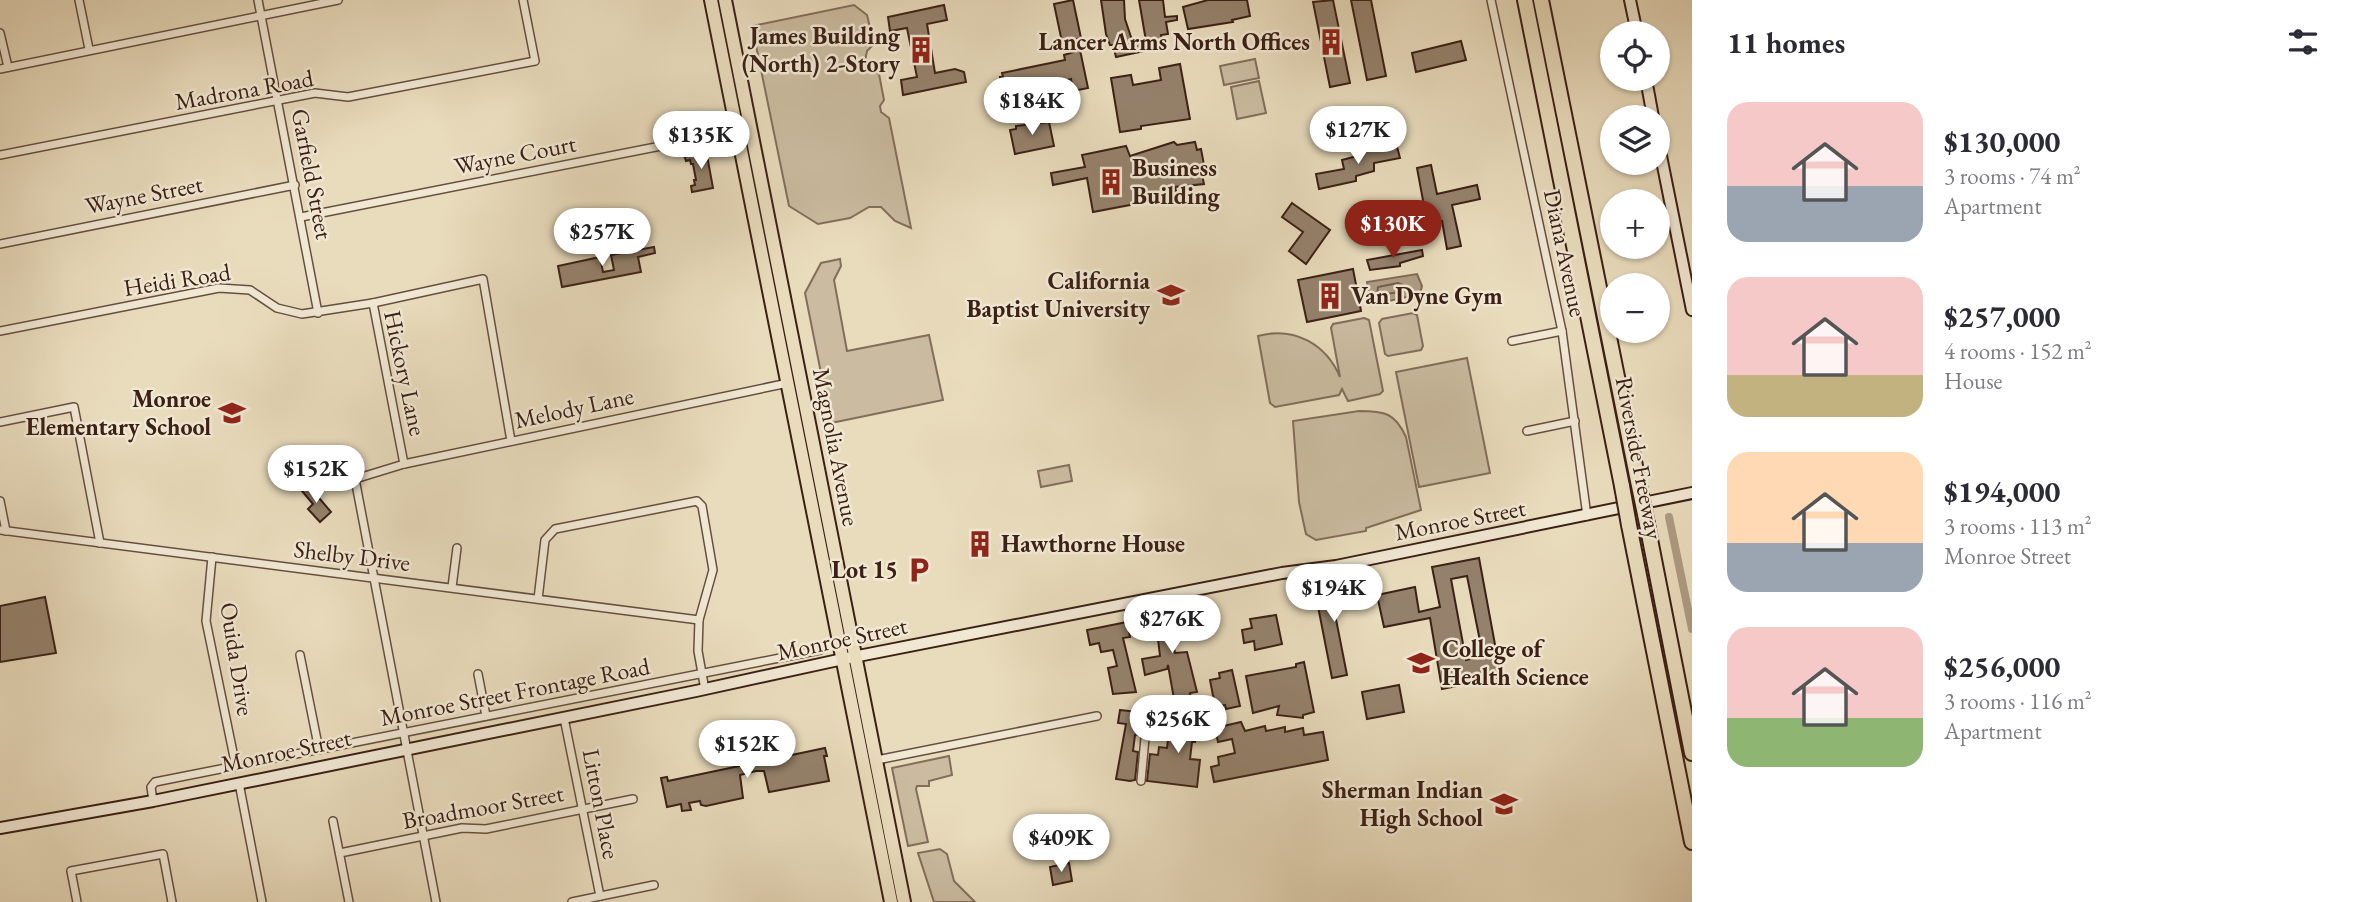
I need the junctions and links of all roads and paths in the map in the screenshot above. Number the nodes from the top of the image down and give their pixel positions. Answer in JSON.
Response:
{"nodes":[{"id":1,"x":79,"y":0,"type":"edge"},
{"id":2,"x":258,"y":0,"type":"edge"},
{"id":3,"x":338,"y":0,"type":"edge"},
{"id":4,"x":523,"y":0,"type":"edge"},
{"id":5,"x":711,"y":0,"type":"edge"},
{"id":6,"x":725,"y":0,"type":"edge"},
{"id":7,"x":1491,"y":0,"type":"edge"},
{"id":8,"x":1542,"y":0,"type":"edge"},
{"id":9,"x":1630,"y":0,"type":"edge"},
{"id":10,"x":1524,"y":3,"type":"edge"},
{"id":11,"x":261,"y":16,"type":"junction"},
{"id":12,"x":1634,"y":21,"type":"edge"},
{"id":13,"x":0,"y":33,"type":"edge"},
{"id":14,"x":89,"y":50,"type":"junction"},
{"id":15,"x":4,"y":68,"type":"edge"},
{"id":16,"x":278,"y":101,"type":"junction"},
{"id":17,"x":750,"y":127,"type":"junction"},
{"id":18,"x":737,"y":131,"type":"junction"},
{"id":19,"x":0,"y":155,"type":"edge"},
{"id":20,"x":1667,"y":175,"type":"edge"},
{"id":21,"x":295,"y":185,"type":"junction"},
{"id":22,"x":301,"y":217,"type":"junction"},
{"id":23,"x":0,"y":244,"type":"edge"},
{"id":24,"x":1686,"y":253,"type":"edge"},
{"id":25,"x":373,"y":303,"type":"junction"},
{"id":26,"x":355,"y":307,"type":"joint"},
{"id":27,"x":1692,"y":310,"type":"edge"},
{"id":28,"x":318,"y":313,"type":"junction"},
{"id":29,"x":0,"y":331,"type":"edge"},
{"id":30,"x":1562,"y":331,"type":"junction"},
{"id":31,"x":1512,"y":341,"type":"dead end"},
{"id":32,"x":801,"y":380,"type":"junction"},
{"id":33,"x":787,"y":383,"type":"junction"},
{"id":34,"x":1575,"y":421,"type":"junction"},
{"id":35,"x":0,"y":422,"type":"edge"},
{"id":36,"x":1527,"y":431,"type":"dead end"},
{"id":37,"x":511,"y":441,"type":"junction"},
{"id":38,"x":404,"y":464,"type":"junction"},
{"id":39,"x":1692,"y":493,"type":"edge"},
{"id":40,"x":0,"y":501,"type":"edge"},
{"id":41,"x":1587,"y":516,"type":"junction"},
{"id":42,"x":3,"y":530,"type":"edge"},
{"id":43,"x":100,"y":543,"type":"junction"},
{"id":44,"x":457,"y":548,"type":"dead end"},
{"id":45,"x":212,"y":557,"type":"junction"},
{"id":46,"x":373,"y":578,"type":"junction"},
{"id":47,"x":452,"y":587,"type":"junction"},
{"id":48,"x":538,"y":599,"type":"junction"},
{"id":49,"x":699,"y":620,"type":"junction"},
{"id":50,"x":820,"y":650,"type":"dead end"},
{"id":51,"x":300,"y":655,"type":"dead end"},
{"id":52,"x":850,"y":658,"type":"junction"},
{"id":53,"x":478,"y":674,"type":"dead end"},
{"id":54,"x":701,"y":674,"type":"junction"},
{"id":55,"x":705,"y":690,"type":"junction"},
{"id":56,"x":486,"y":716,"type":"junction"},
{"id":57,"x":1097,"y":716,"type":"dead end"},
{"id":58,"x":564,"y":718,"type":"junction"},
{"id":59,"x":403,"y":734,"type":"junction"},
{"id":60,"x":1145,"y":738,"type":"dead end"},
{"id":61,"x":406,"y":748,"type":"junction"},
{"id":62,"x":319,"y":750,"type":"junction"},
{"id":63,"x":1692,"y":753,"type":"edge"},
{"id":64,"x":877,"y":760,"type":"junction"},
{"id":65,"x":236,"y":767,"type":"junction"},
{"id":66,"x":1141,"y":781,"type":"dead end"},
{"id":67,"x":239,"y":782,"type":"junction"},
{"id":68,"x":633,"y":799,"type":"dead end"},
{"id":69,"x":153,"y":801,"type":"junction"},
{"id":70,"x":583,"y":809,"type":"junction"},
{"id":71,"x":333,"y":821,"type":"dead end"},
{"id":72,"x":0,"y":828,"type":"edge"},
{"id":73,"x":424,"y":836,"type":"junction"},
{"id":74,"x":1692,"y":842,"type":"edge"},
{"id":75,"x":340,"y":853,"type":"junction"},
{"id":76,"x":654,"y":885,"type":"dead end"},
{"id":77,"x":600,"y":897,"type":"junction"},
{"id":78,"x":77,"y":902,"type":"edge"},
{"id":79,"x":172,"y":902,"type":"edge"},
{"id":80,"x":262,"y":902,"type":"edge"},
{"id":81,"x":349,"y":902,"type":"edge"},
{"id":82,"x":436,"y":902,"type":"edge"},
{"id":83,"x":572,"y":902,"type":"edge"},
{"id":84,"x":891,"y":902,"type":"edge"},
{"id":85,"x":904,"y":902,"type":"edge"}],
"edges":[{"from":1,"to":14,"type":"street"},
{"from":2,"to":11,"type":"street","name":"Garfield Street"},
{"from":3,"to":11,"type":"street"},
{"from":4,"to":16,"type":"street","name":"Madrona Road"},
{"from":5,"to":18,"type":"main road","name":"Magnolia Avenue"},
{"from":6,"to":17,"type":"main road","name":"Magnolia Avenue"},
{"from":7,"to":30,"type":"street","name":"Diana Avenue"},
{"from":8,"to":63,"type":"highway","name":"Riverside Freeway","bridge":true},
{"from":9,"to":12,"type":"street"},
{"from":10,"to":74,"type":"highway","name":"Riverside Freeway","bridge":true},
{"from":11,"to":14,"type":"street"},
{"from":11,"to":16,"type":"street","name":"Garfield Street"},
{"from":13,"to":15,"type":"street"},
{"from":14,"to":15,"type":"street"},
{"from":16,"to":19,"type":"street","name":"Madrona Road"},
{"from":16,"to":21,"type":"street","name":"Garfield Street"},
{"from":17,"to":18,"type":"main road"},
{"from":17,"to":32,"type":"main road","name":"Magnolia Avenue"},
{"from":18,"to":22,"type":"street","name":"Wayne Court"},
{"from":18,"to":33,"type":"main road","name":"Magnolia Avenue"},
{"from":20,"to":24,"type":"street"},
{"from":21,"to":22,"type":"street","name":"Garfield Street"},
{"from":21,"to":23,"type":"street","name":"Wayne Street"},
{"from":22,"to":28,"type":"street","name":"Garfield Street"},
{"from":24,"to":27,"type":"street"},
{"from":25,"to":26,"type":"street","name":"Hickory Lane"},
{"from":25,"to":37,"type":"street"},
{"from":25,"to":38,"type":"street","name":"Hickory Lane"},
{"from":26,"to":28,"type":"street","name":"Heidi Road"},
{"from":28,"to":29,"type":"street","name":"Heidi Road"},
{"from":30,"to":31,"type":"street"},
{"from":30,"to":34,"type":"street","name":"Diana Avenue"},
{"from":32,"to":33,"type":"street","name":"Melody Lane"},
{"from":32,"to":52,"type":"main road","name":"Magnolia Avenue"},
{"from":33,"to":37,"type":"street","name":"Melody Lane"},
{"from":33,"to":52,"type":"main road","name":"Magnolia Avenue"},
{"from":34,"to":36,"type":"street"},
{"from":34,"to":41,"type":"street","name":"Diana Avenue"},
{"from":35,"to":43,"type":"street"},
{"from":37,"to":38,"type":"street","name":"Melody Lane"},
{"from":38,"to":46,"type":"street","name":"Melody Lane"},
{"from":39,"to":41,"type":"street","name":"Monroe Street"},
{"from":40,"to":42,"type":"street"},
{"from":41,"to":52,"type":"street","name":"Monroe Street"},
{"from":42,"to":43,"type":"street","name":"Shelby Drive"},
{"from":43,"to":45,"type":"street","name":"Shelby Drive"},
{"from":44,"to":47,"type":"street"},
{"from":45,"to":46,"type":"street","name":"Shelby Drive"},
{"from":45,"to":65,"type":"street","name":"Ouida Drive"},
{"from":46,"to":47,"type":"street","name":"Shelby Drive"},
{"from":46,"to":59,"type":"street"},
{"from":47,"to":48,"type":"street","name":"Shelby Drive"},
{"from":48,"to":49,"type":"street","name":"Shelby Drive"},
{"from":48,"to":49,"type":"street"},
{"from":49,"to":54,"type":"street"},
{"from":50,"to":54,"type":"street","name":"Monroe Street Frontage Road"},
{"from":51,"to":62,"type":"street"},
{"from":52,"to":55,"type":"street","name":"Monroe Street"},
{"from":52,"to":64,"type":"main road","name":"Magnolia Avenue"},
{"from":52,"to":84,"type":"main road","name":"Magnolia Avenue"},
{"from":53,"to":56,"type":"street"},
{"from":54,"to":55,"type":"street"},
{"from":54,"to":56,"type":"street","name":"Monroe Street Frontage Road"},
{"from":55,"to":58,"type":"street","name":"Monroe Street"},
{"from":56,"to":59,"type":"street","name":"Monroe Street Frontage Road"},
{"from":57,"to":64,"type":"street"},
{"from":58,"to":61,"type":"street","name":"Monroe Street"},
{"from":58,"to":70,"type":"street","name":"Litton Place"},
{"from":59,"to":61,"type":"street"},
{"from":59,"to":62,"type":"street","name":"Monroe Street Frontage Road"},
{"from":60,"to":66,"type":"street"},
{"from":61,"to":67,"type":"street","name":"Monroe Street"},
{"from":61,"to":73,"type":"street"},
{"from":62,"to":65,"type":"street","name":"Monroe Street Frontage Road"},
{"from":64,"to":85,"type":"main road","name":"Magnolia Avenue"},
{"from":65,"to":69,"type":"street","name":"Monroe Street Frontage Road"},
{"from":67,"to":69,"type":"street","name":"Monroe Street"},
{"from":67,"to":80,"type":"street"},
{"from":68,"to":70,"type":"street","name":"Broadmoor Street"},
{"from":69,"to":72,"type":"street","name":"Monroe Street"},
{"from":70,"to":73,"type":"street","name":"Broadmoor Street"},
{"from":70,"to":77,"type":"street","name":"Litton Place"},
{"from":71,"to":75,"type":"street"},
{"from":73,"to":75,"type":"street","name":"Broadmoor Street"},
{"from":73,"to":82,"type":"street"},
{"from":75,"to":81,"type":"street"},
{"from":76,"to":77,"type":"street"},
{"from":77,"to":83,"type":"street"},
{"from":78,"to":79,"type":"street"}]}
